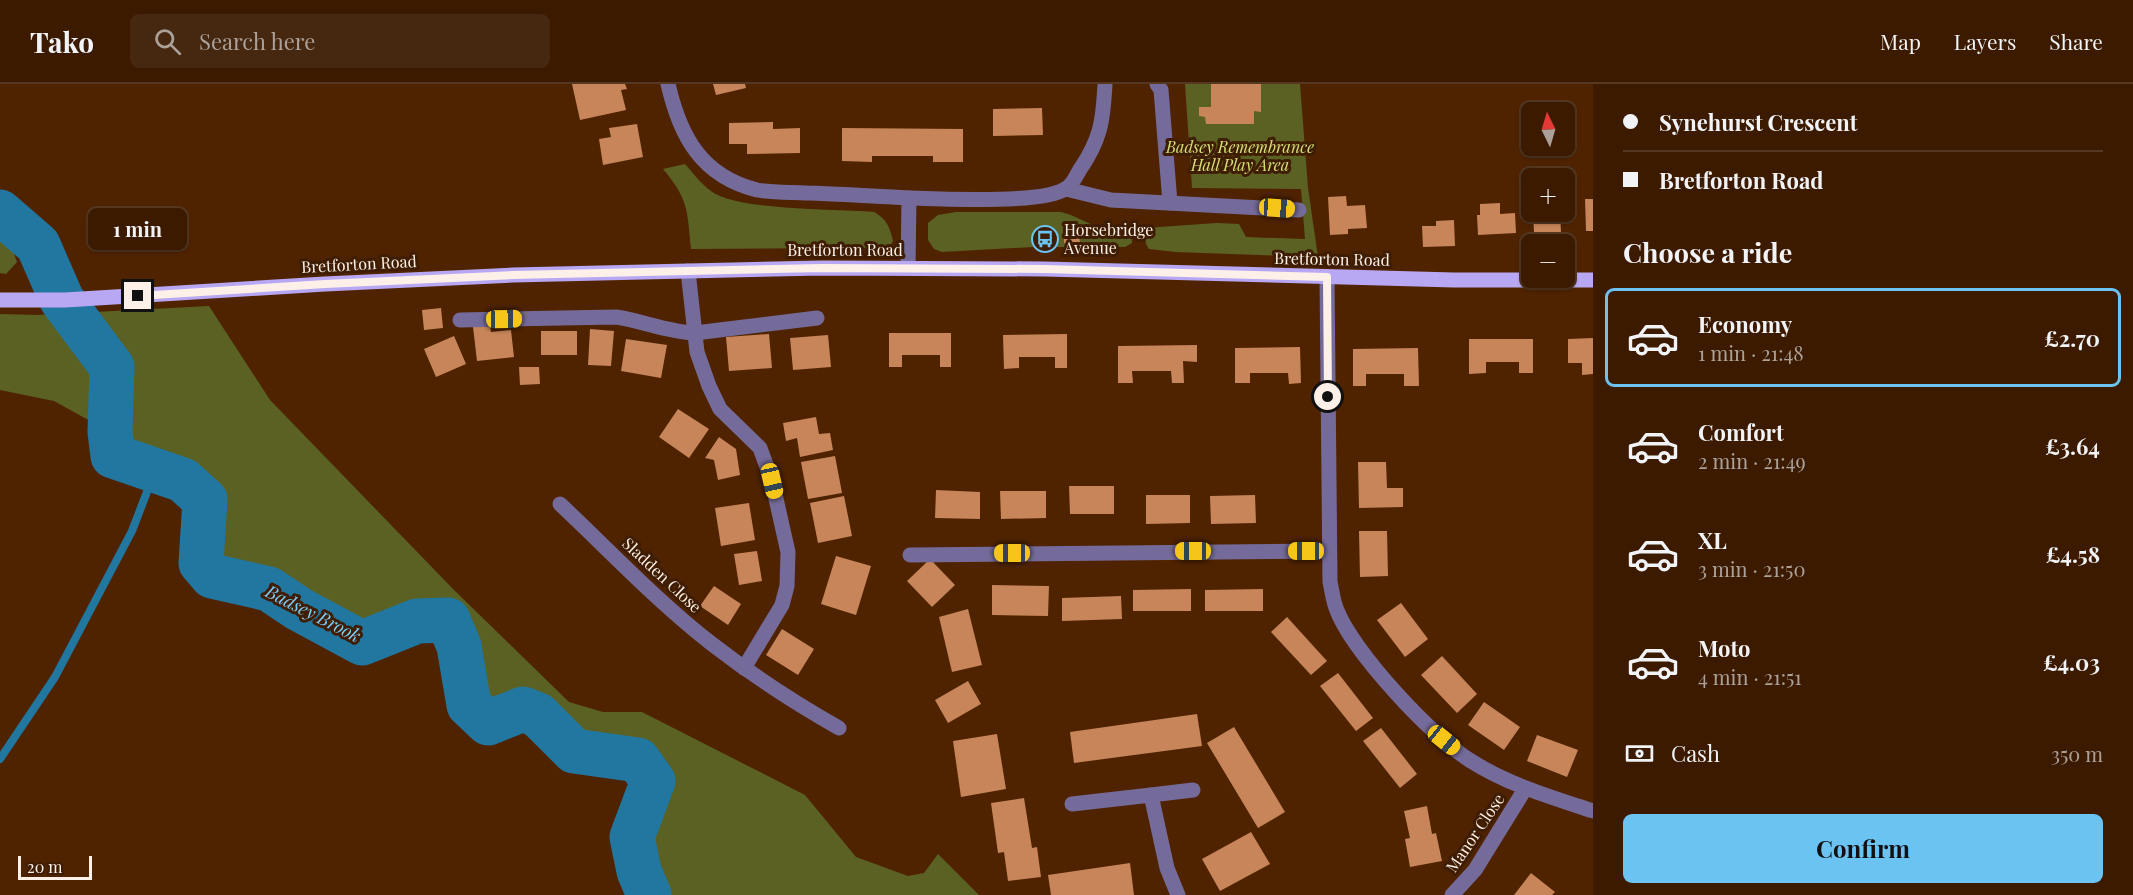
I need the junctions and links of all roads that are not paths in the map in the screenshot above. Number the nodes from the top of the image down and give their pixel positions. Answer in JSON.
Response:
{"nodes":[{"id":1,"x":668,"y":84,"type":"edge"},
{"id":2,"x":1105,"y":84,"type":"edge"},
{"id":3,"x":1157,"y":84,"type":"edge"},
{"id":4,"x":1066,"y":189,"type":"junction"},
{"id":5,"x":909,"y":198,"type":"junction"},
{"id":6,"x":1170,"y":202,"type":"junction"},
{"id":7,"x":1299,"y":210,"type":"dead end"},
{"id":8,"x":908,"y":268,"type":"junction"},
{"id":9,"x":688,"y":271,"type":"junction"},
{"id":10,"x":1327,"y":277,"type":"junction"},
{"id":11,"x":1593,"y":280,"type":"edge"},
{"id":12,"x":0,"y":300,"type":"edge"},
{"id":13,"x":817,"y":318,"type":"dead end"},
{"id":14,"x":460,"y":320,"type":"dead end"},
{"id":15,"x":695,"y":333,"type":"junction"},
{"id":16,"x":560,"y":504,"type":"dead end"},
{"id":17,"x":1329,"y":551,"type":"junction"},
{"id":18,"x":910,"y":555,"type":"dead end"},
{"id":19,"x":744,"y":668,"type":"junction"},
{"id":20,"x":839,"y":728,"type":"dead end"},
{"id":21,"x":1525,"y":789,"type":"junction"},
{"id":22,"x":1193,"y":790,"type":"dead end"},
{"id":23,"x":1151,"y":795,"type":"junction"},
{"id":24,"x":1072,"y":804,"type":"dead end"},
{"id":25,"x":1593,"y":811,"type":"edge"},
{"id":26,"x":1178,"y":895,"type":"edge"},
{"id":27,"x":1452,"y":895,"type":"edge"}],
"edges":[{"from":1,"to":5,"type":"street"},
{"from":2,"to":4,"type":"street"},
{"from":3,"to":6,"type":"street"},
{"from":4,"to":5,"type":"street"},
{"from":4,"to":6,"type":"street"},
{"from":5,"to":8,"type":"street"},
{"from":6,"to":7,"type":"street"},
{"from":8,"to":9,"type":"main road","name":"Bretforton Road"},
{"from":8,"to":10,"type":"main road","name":"Bretforton Road"},
{"from":9,"to":12,"type":"main road","name":"Bretforton Road"},
{"from":9,"to":15,"type":"street"},
{"from":10,"to":11,"type":"main road","name":"Bretforton Road"},
{"from":10,"to":17,"type":"street"},
{"from":13,"to":15,"type":"street"},
{"from":14,"to":15,"type":"street"},
{"from":15,"to":19,"type":"street"},
{"from":16,"to":19,"type":"street","name":"Sladden Close"},
{"from":17,"to":18,"type":"street"},
{"from":17,"to":21,"type":"street"},
{"from":19,"to":20,"type":"street","name":"Sladden Close"},
{"from":21,"to":25,"type":"street"},
{"from":21,"to":27,"type":"street","name":"Manor Close"},
{"from":22,"to":23,"type":"street"},
{"from":23,"to":24,"type":"street"},
{"from":23,"to":26,"type":"street"}]}
